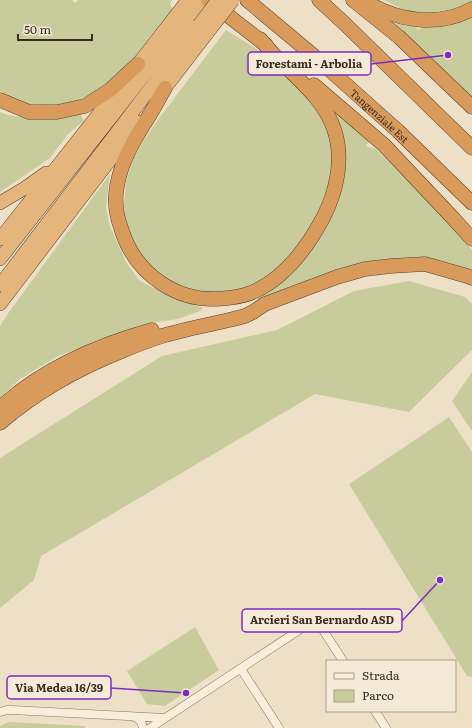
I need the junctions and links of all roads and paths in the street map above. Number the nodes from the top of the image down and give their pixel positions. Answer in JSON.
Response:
{"nodes":[{"id":1,"x":203,"y":0,"type":"edge"},
{"id":2,"x":208,"y":0,"type":"edge"},
{"id":3,"x":218,"y":0,"type":"edge"},
{"id":4,"x":233,"y":0,"type":"edge"},
{"id":5,"x":247,"y":0,"type":"edge"},
{"id":6,"x":319,"y":0,"type":"edge"},
{"id":7,"x":353,"y":0,"type":"edge"},
{"id":8,"x":363,"y":0,"type":"edge"},
{"id":9,"x":472,"y":9,"type":"edge"},
{"id":10,"x":193,"y":17,"type":"edge"},
{"id":11,"x":260,"y":39,"type":"junction"},
{"id":12,"x":138,"y":64,"type":"junction"},
{"id":13,"x":165,"y":88,"type":"junction"},
{"id":14,"x":0,"y":100,"type":"edge"},
{"id":15,"x":472,"y":107,"type":"edge"},
{"id":16,"x":472,"y":148,"type":"edge"},
{"id":17,"x":66,"y":156,"type":"junction"},
{"id":18,"x":0,"y":203,"type":"edge"},
{"id":19,"x":472,"y":203,"type":"edge"},
{"id":20,"x":72,"y":210,"type":"junction"},
{"id":21,"x":0,"y":239,"type":"edge"},
{"id":22,"x":472,"y":239,"type":"edge"},
{"id":23,"x":0,"y":259,"type":"edge"},
{"id":24,"x":472,"y":278,"type":"edge"},
{"id":25,"x":0,"y":285,"type":"edge"},
{"id":26,"x":0,"y":304,"type":"edge"},
{"id":27,"x":266,"y":304,"type":"junction"},
{"id":28,"x":0,"y":314,"type":"edge"},
{"id":29,"x":0,"y":408,"type":"edge"},
{"id":30,"x":0,"y":423,"type":"edge"},
{"id":31,"x":342,"y":660,"type":"edge"},
{"id":32,"x":241,"y":669,"type":"junction"},
{"id":33,"x":0,"y":712,"type":"edge"},
{"id":34,"x":376,"y":712,"type":"edge"},
{"id":35,"x":134,"y":717,"type":"junction"},
{"id":36,"x":165,"y":718,"type":"junction"},
{"id":37,"x":143,"y":728,"type":"edge"},
{"id":38,"x":150,"y":728,"type":"edge"},
{"id":39,"x":278,"y":728,"type":"edge"},
{"id":40,"x":386,"y":728,"type":"edge"}],
"edges":[{"from":1,"to":10,"type":"highway"},
{"from":2,"to":11,"type":"highway"},
{"from":3,"to":10,"type":"highway","bridge":true},
{"from":4,"to":10,"type":"highway","bridge":true},
{"from":5,"to":19,"type":"highway","name":"Tangenziale Est"},
{"from":6,"to":16,"type":"highway"},
{"from":7,"to":15,"type":"highway"},
{"from":8,"to":9,"type":"highway"},
{"from":10,"to":12,"type":"highway"},
{"from":10,"to":13,"type":"highway"},
{"from":10,"to":23,"type":"highway"},
{"from":10,"to":25,"type":"highway"},
{"from":11,"to":13,"type":"highway"},
{"from":11,"to":22,"type":"highway"},
{"from":12,"to":14,"type":"highway"},
{"from":12,"to":17,"type":"highway"},
{"from":13,"to":20,"type":"highway"},
{"from":17,"to":18,"type":"highway"},
{"from":17,"to":21,"type":"highway"},
{"from":20,"to":26,"type":"highway"},
{"from":20,"to":28,"type":"highway"},
{"from":24,"to":27,"type":"highway"},
{"from":27,"to":29,"type":"highway"},
{"from":27,"to":30,"type":"highway"},
{"from":31,"to":32,"type":"street"},
{"from":32,"to":36,"type":"street"},
{"from":32,"to":39,"type":"street"},
{"from":33,"to":35,"type":"street"},
{"from":34,"to":40,"type":"street"},
{"from":35,"to":36,"type":"street"},
{"from":35,"to":37,"type":"street"},
{"from":36,"to":38,"type":"street"}]}
